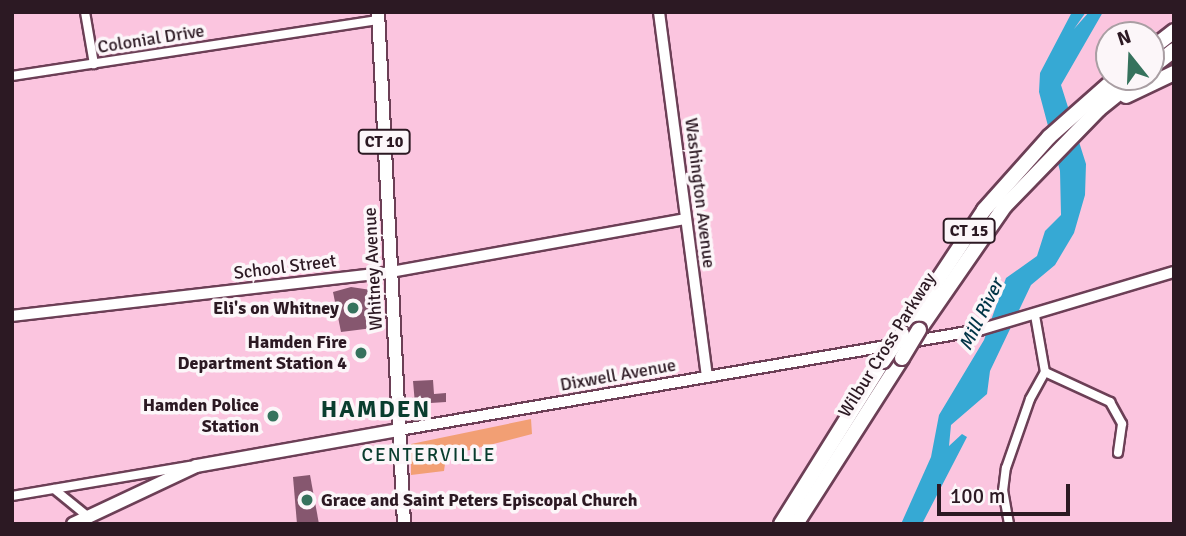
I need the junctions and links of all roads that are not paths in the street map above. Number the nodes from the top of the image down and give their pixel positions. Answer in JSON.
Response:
{"nodes":[{"id":1,"x":85,"y":12,"type":"edge"},
{"id":2,"x":659,"y":12,"type":"edge"},
{"id":3,"x":378,"y":16,"type":"edge"},
{"id":4,"x":94,"y":64,"type":"junction"},
{"id":5,"x":1174,"y":73,"type":"edge"},
{"id":6,"x":12,"y":76,"type":"edge"},
{"id":7,"x":1101,"y":91,"type":"edge"},
{"id":8,"x":1122,"y":91,"type":"edge"},
{"id":9,"x":1099,"y":109,"type":"junction"},
{"id":10,"x":685,"y":219,"type":"junction"},
{"id":11,"x":391,"y":272,"type":"junction"},
{"id":12,"x":1174,"y":272,"type":"edge"},
{"id":13,"x":1035,"y":315,"type":"junction"},
{"id":14,"x":12,"y":316,"type":"edge"},
{"id":15,"x":1045,"y":372,"type":"junction"},
{"id":16,"x":707,"y":377,"type":"junction"},
{"id":17,"x":399,"y":430,"type":"junction"},
{"id":18,"x":1118,"y":453,"type":"dead end"},
{"id":19,"x":196,"y":466,"type":"junction"},
{"id":20,"x":51,"y":489,"type":"junction"},
{"id":21,"x":12,"y":496,"type":"edge"},
{"id":22,"x":86,"y":515,"type":"junction"},
{"id":23,"x":73,"y":524,"type":"edge"},
{"id":24,"x":404,"y":524,"type":"edge"},
{"id":25,"x":781,"y":524,"type":"edge"},
{"id":26,"x":796,"y":524,"type":"edge"},
{"id":27,"x":1009,"y":524,"type":"edge"}],
"edges":[{"from":1,"to":4,"type":"street"},
{"from":2,"to":10,"type":"street","name":"Washington Avenue"},
{"from":3,"to":4,"type":"street","name":"Colonial Drive"},
{"from":3,"to":11,"type":"main road","name":"Whitney Avenue","number":"CT 10"},
{"from":4,"to":6,"type":"street","name":"Colonial Drive"},
{"from":5,"to":9,"type":"highway"},
{"from":7,"to":25,"type":"highway","name":"Wilbur Cross Parkway","number":"CT 15","bridge":true},
{"from":8,"to":9,"type":"highway","name":"Wilbur Cross Parkway","number":"CT 15"},
{"from":9,"to":26,"type":"highway","name":"Wilbur Cross Parkway","number":"CT 15","bridge":true},
{"from":10,"to":11,"type":"street","name":"School Street"},
{"from":10,"to":16,"type":"street","name":"Washington Avenue"},
{"from":11,"to":14,"type":"street","name":"School Street"},
{"from":11,"to":17,"type":"main road","name":"Whitney Avenue","number":"CT 10"},
{"from":12,"to":13,"type":"street","name":"Dixwell Avenue"},
{"from":13,"to":15,"type":"street"},
{"from":13,"to":16,"type":"street","name":"Dixwell Avenue"},
{"from":15,"to":18,"type":"street"},
{"from":15,"to":27,"type":"street"},
{"from":16,"to":17,"type":"street","name":"Dixwell Avenue"},
{"from":17,"to":19,"type":"main road","name":"Dixwell Avenue"},
{"from":17,"to":24,"type":"main road","name":"Whitney Avenue"},
{"from":19,"to":20,"type":"street"},
{"from":19,"to":22,"type":"main road","name":"Dixwell Avenue"},
{"from":20,"to":21,"type":"street"},
{"from":20,"to":22,"type":"street"},
{"from":22,"to":23,"type":"main road","name":"Dixwell Avenue"}]}
